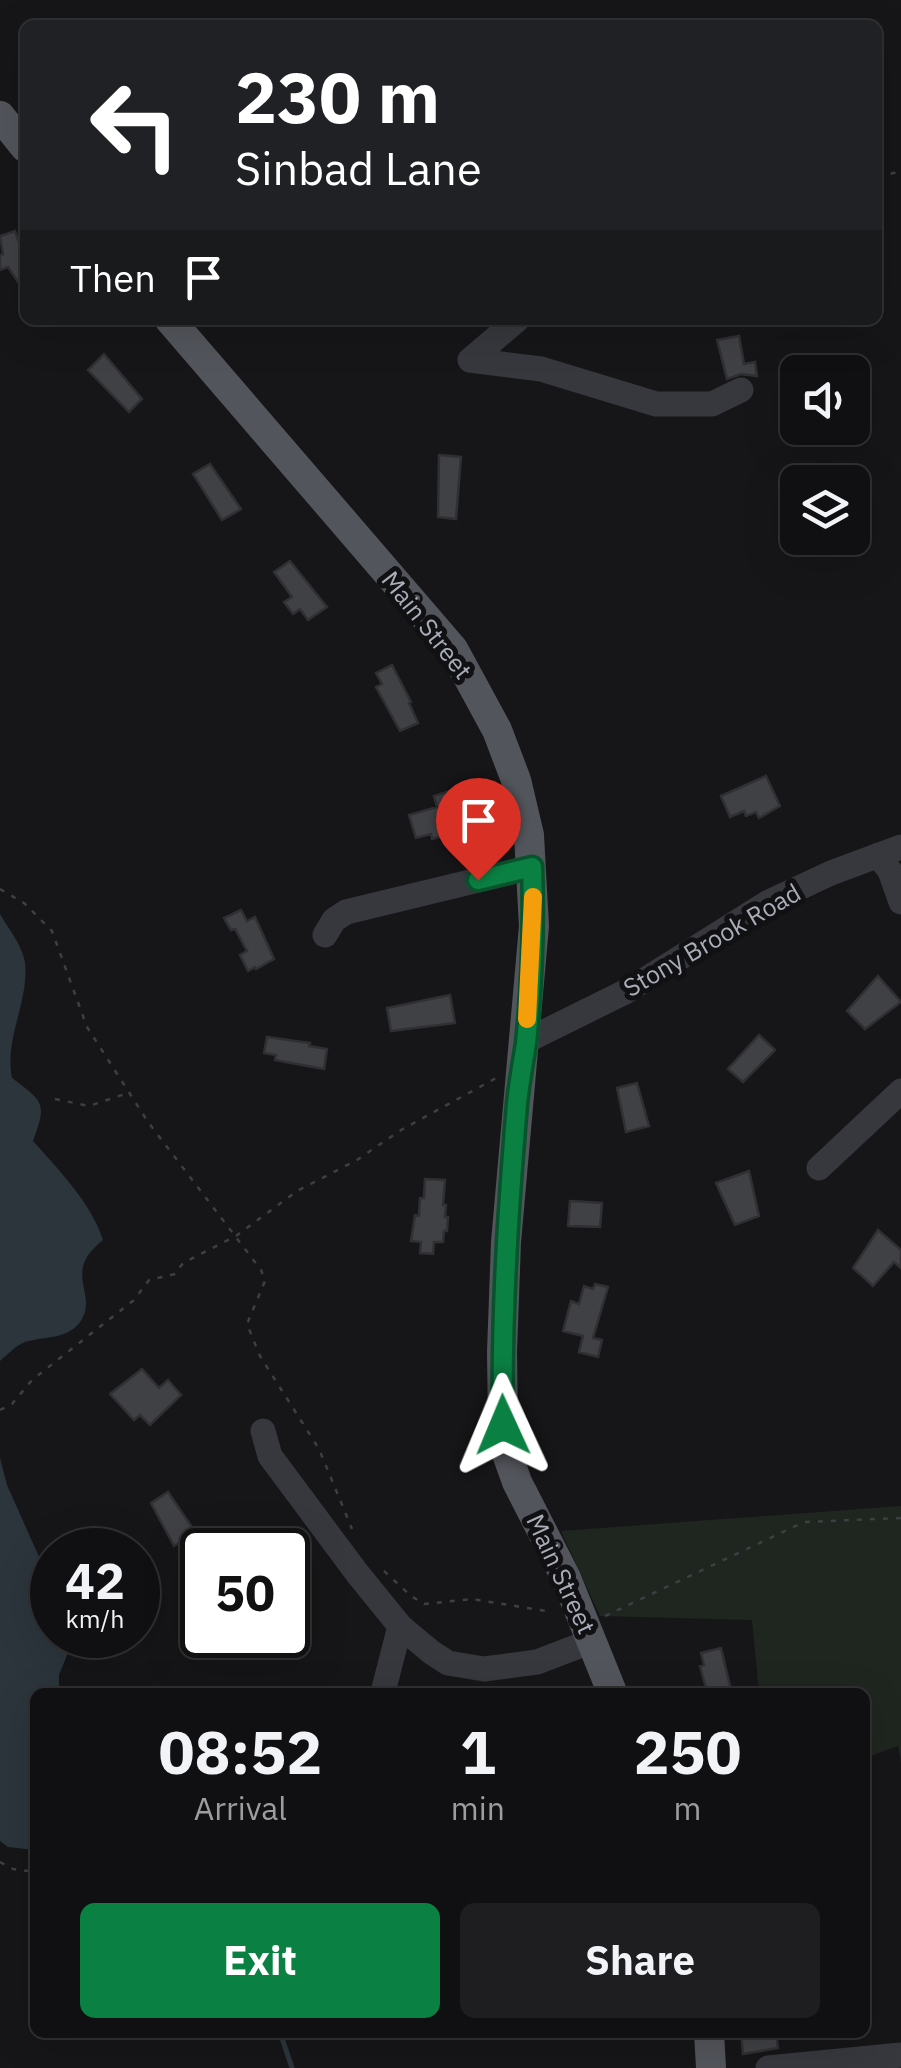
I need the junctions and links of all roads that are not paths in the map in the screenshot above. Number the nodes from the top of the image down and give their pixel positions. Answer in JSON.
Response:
{"nodes":[{"id":1,"x":0,"y":116,"type":"edge"},
{"id":2,"x":20,"y":141,"type":"edge"},
{"id":3,"x":174,"y":325,"type":"edge"},
{"id":4,"x":511,"y":325,"type":"edge"},
{"id":5,"x":741,"y":390,"type":"dead end"},
{"id":6,"x":889,"y":851,"type":"edge"},
{"id":7,"x":532,"y":867,"type":"junction"},
{"id":8,"x":901,"y":902,"type":"edge"},
{"id":9,"x":324,"y":935,"type":"dead end"},
{"id":10,"x":524,"y":1054,"type":"junction"},
{"id":11,"x":901,"y":1091,"type":"edge"},
{"id":12,"x":819,"y":1168,"type":"dead end"},
{"id":13,"x":263,"y":1431,"type":"dead end"},
{"id":14,"x":400,"y":1626,"type":"junction"},
{"id":15,"x":592,"y":1641,"type":"junction"},
{"id":16,"x":384,"y":1688,"type":"edge"},
{"id":17,"x":610,"y":1688,"type":"edge"},
{"id":18,"x":709,"y":2038,"type":"edge"},
{"id":19,"x":901,"y":2054,"type":"edge"},
{"id":20,"x":711,"y":2068,"type":"edge"},
{"id":21,"x":768,"y":2068,"type":"edge"}],
"edges":[{"from":1,"to":2,"type":"main road"},
{"from":3,"to":7,"type":"main road","name":"Main Street"},
{"from":4,"to":5,"type":"street"},
{"from":6,"to":8,"type":"street"},
{"from":6,"to":10,"type":"street","name":"Stony Brook Road"},
{"from":7,"to":9,"type":"street"},
{"from":7,"to":10,"type":"main road","name":"Main Street"},
{"from":10,"to":15,"type":"main road","name":"Main Street"},
{"from":11,"to":12,"type":"street"},
{"from":13,"to":14,"type":"street"},
{"from":14,"to":15,"type":"street"},
{"from":14,"to":16,"type":"street"},
{"from":15,"to":17,"type":"main road","name":"Main Street"},
{"from":18,"to":20,"type":"main road"},
{"from":19,"to":21,"type":"street"}]}
